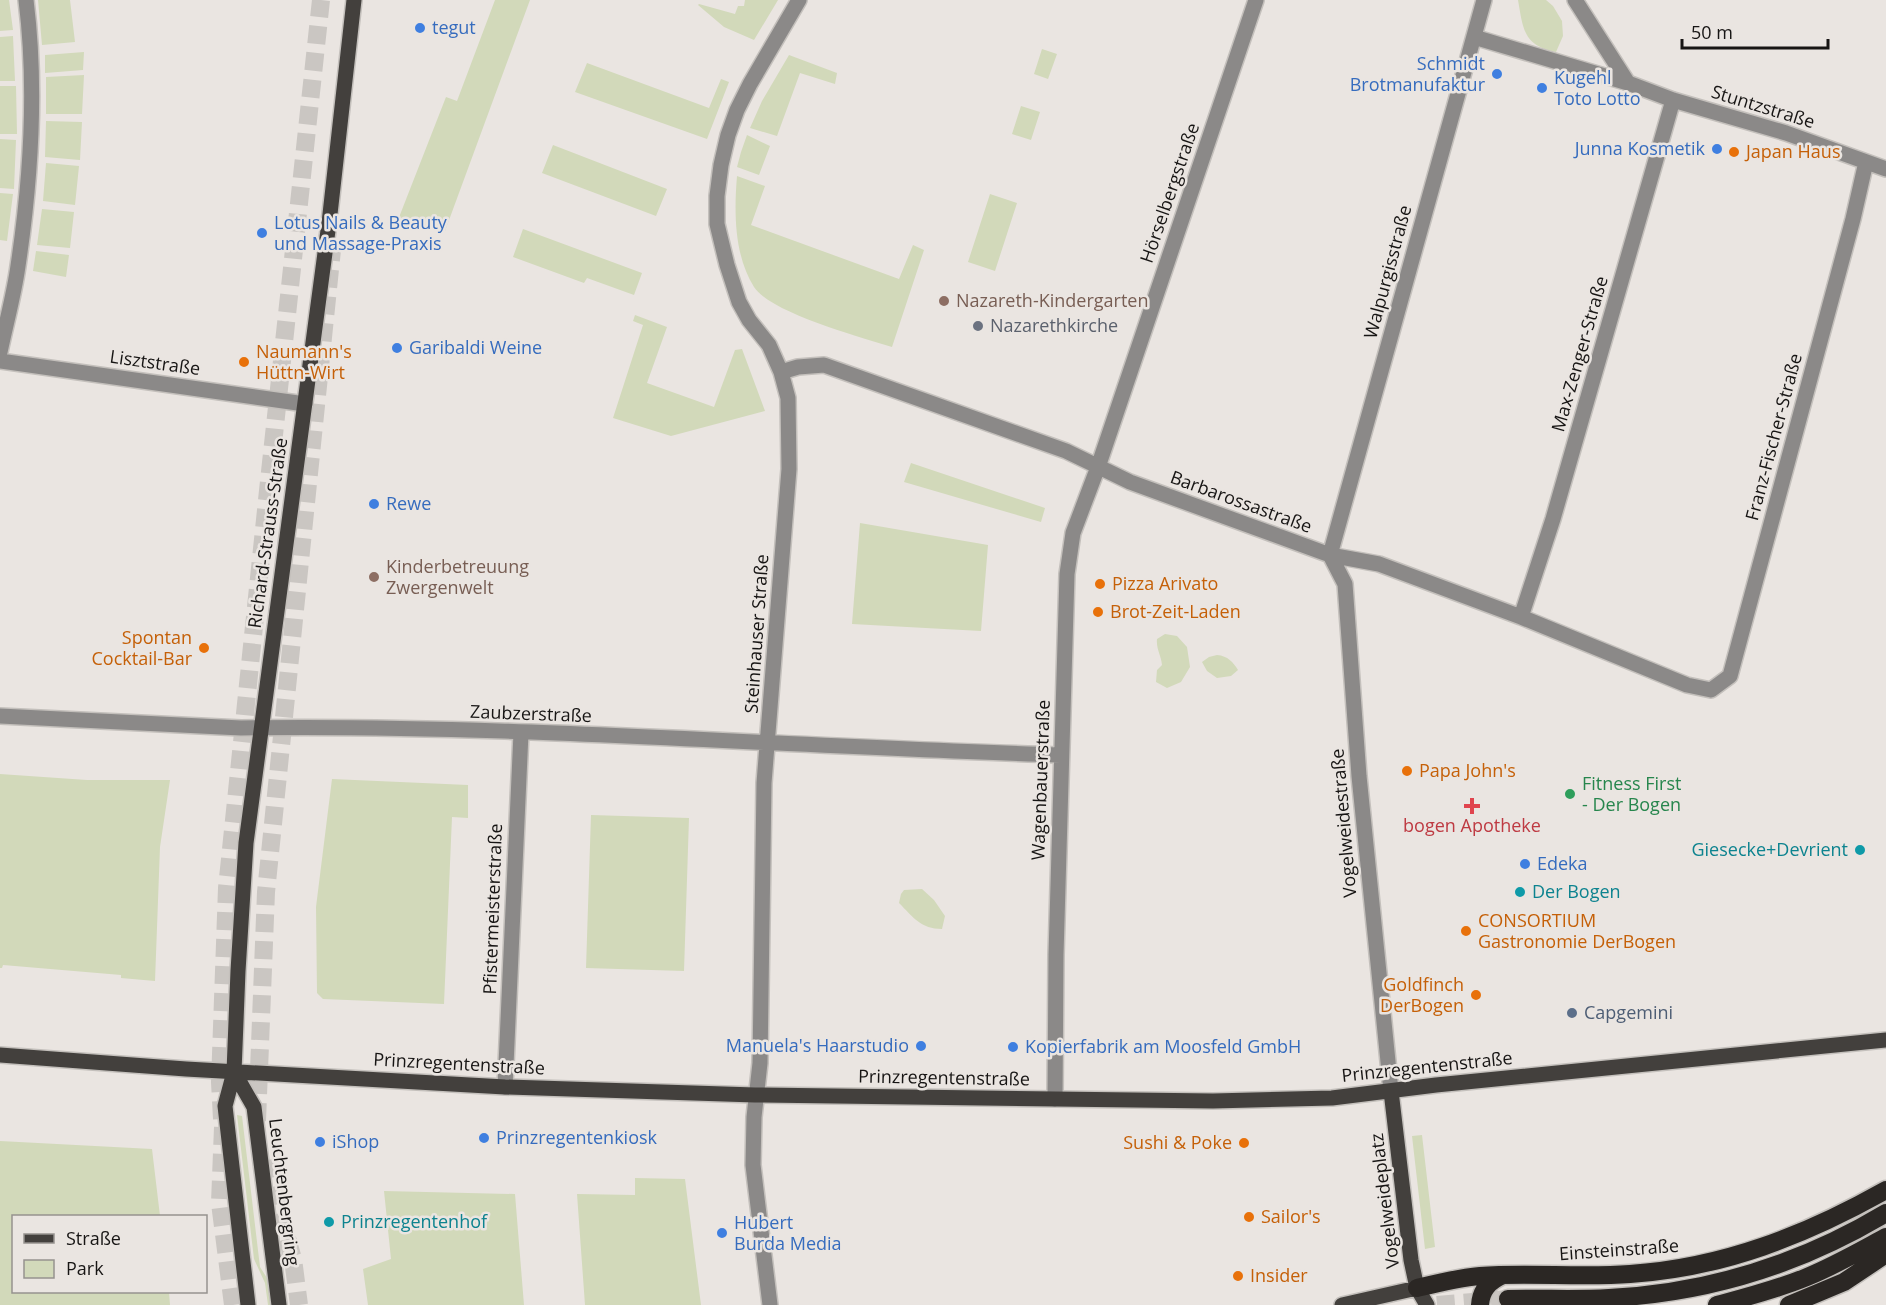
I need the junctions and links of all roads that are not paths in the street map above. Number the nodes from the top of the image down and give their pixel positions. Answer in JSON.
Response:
{"nodes":[{"id":1,"x":26,"y":0,"type":"edge"},
{"id":2,"x":354,"y":0,"type":"edge"},
{"id":3,"x":800,"y":0,"type":"edge"},
{"id":4,"x":1257,"y":0,"type":"edge"},
{"id":5,"x":1484,"y":0,"type":"edge"},
{"id":6,"x":1575,"y":0,"type":"edge"},
{"id":7,"x":1474,"y":37,"type":"junction"},
{"id":8,"x":1628,"y":83,"type":"junction"},
{"id":9,"x":1673,"y":100,"type":"junction"},
{"id":10,"x":1866,"y":162,"type":"junction"},
{"id":11,"x":1886,"y":169,"type":"edge"},
{"id":12,"x":0,"y":352,"type":"edge"},
{"id":13,"x":0,"y":361,"type":"edge"},
{"id":14,"x":781,"y":372,"type":"junction"},
{"id":15,"x":306,"y":404,"type":"junction"},
{"id":16,"x":1098,"y":467,"type":"junction"},
{"id":17,"x":1330,"y":555,"type":"junction"},
{"id":18,"x":1521,"y":617,"type":"junction"},
{"id":19,"x":1687,"y":685,"type":"joint"},
{"id":20,"x":0,"y":716,"type":"edge"},
{"id":21,"x":261,"y":728,"type":"junction"},
{"id":22,"x":521,"y":733,"type":"junction"},
{"id":23,"x":768,"y":743,"type":"junction"},
{"id":24,"x":1061,"y":755,"type":"junction"},
{"id":25,"x":1886,"y":1040,"type":"edge"},
{"id":26,"x":0,"y":1055,"type":"edge"},
{"id":27,"x":234,"y":1072,"type":"junction"},
{"id":28,"x":505,"y":1087,"type":"junction"},
{"id":29,"x":1391,"y":1090,"type":"junction"},
{"id":30,"x":755,"y":1095,"type":"junction"},
{"id":31,"x":1055,"y":1099,"type":"junction"},
{"id":32,"x":1886,"y":1190,"type":"edge"},
{"id":33,"x":1886,"y":1213,"type":"edge"},
{"id":34,"x":1886,"y":1237,"type":"edge"},
{"id":35,"x":1886,"y":1254,"type":"edge"},
{"id":36,"x":1503,"y":1275,"type":"junction"},
{"id":37,"x":1417,"y":1287,"type":"junction"},
{"id":38,"x":1508,"y":1299,"type":"dead end"},
{"id":39,"x":248,"y":1305,"type":"edge"},
{"id":40,"x":279,"y":1305,"type":"edge"},
{"id":41,"x":770,"y":1305,"type":"edge"},
{"id":42,"x":1342,"y":1305,"type":"edge"},
{"id":43,"x":1427,"y":1305,"type":"edge"},
{"id":44,"x":1480,"y":1305,"type":"edge"},
{"id":45,"x":1717,"y":1305,"type":"edge"},
{"id":46,"x":1789,"y":1305,"type":"edge"}],
"edges":[{"from":1,"to":12,"type":"street"},
{"from":2,"to":15,"type":"main road","name":"Richard-Strauss-Straße"},
{"from":3,"to":14,"type":"street","name":"Steinhauser Straße"},
{"from":4,"to":16,"type":"street","name":"Hörselbergstraße"},
{"from":5,"to":7,"type":"street","name":"Walpurgisstraße"},
{"from":6,"to":8,"type":"street"},
{"from":7,"to":8,"type":"street","name":"Stuntzstraße"},
{"from":7,"to":17,"type":"street","name":"Walpurgisstraße"},
{"from":8,"to":9,"type":"street","name":"Stuntzstraße"},
{"from":9,"to":10,"type":"street","name":"Stuntzstraße"},
{"from":9,"to":18,"type":"street","name":"Max-Zenger-Straße"},
{"from":10,"to":11,"type":"street","name":"Stuntzstraße"},
{"from":10,"to":19,"type":"street","name":"Franz-Fischer-Straße"},
{"from":13,"to":15,"type":"street","name":"Lisztstraße"},
{"from":14,"to":16,"type":"street","name":"Barbarossastraße"},
{"from":14,"to":23,"type":"street","name":"Steinhauser Straße"},
{"from":15,"to":21,"type":"main road","name":"Richard-Strauss-Straße"},
{"from":16,"to":17,"type":"street","name":"Barbarossastraße"},
{"from":16,"to":24,"type":"street","name":"Wagenbauerstraße"},
{"from":17,"to":18,"type":"street","name":"Barbarossastraße"},
{"from":17,"to":29,"type":"street","name":"Vogelweidestraße"},
{"from":18,"to":19,"type":"street","name":"Barbarossastraße"},
{"from":20,"to":21,"type":"street","name":"Zaubzerstraße"},
{"from":21,"to":22,"type":"street","name":"Zaubzerstraße"},
{"from":21,"to":27,"type":"main road","name":"Richard-Strauss-Straße"},
{"from":22,"to":23,"type":"street","name":"Zaubzerstraße"},
{"from":22,"to":28,"type":"street","name":"Pfistermeisterstraße"},
{"from":23,"to":24,"type":"street","name":"Zaubzerstraße"},
{"from":23,"to":30,"type":"street","name":"Steinhauser Straße"},
{"from":24,"to":31,"type":"street","name":"Wagenbauerstraße"},
{"from":25,"to":29,"type":"main road","name":"Prinzregentenstraße"},
{"from":26,"to":27,"type":"main road","name":"Prinzregentenstraße"},
{"from":27,"to":28,"type":"main road","name":"Prinzregentenstraße"},
{"from":27,"to":39,"type":"main road"},
{"from":27,"to":40,"type":"main road","name":"Leuchtenbergring"},
{"from":28,"to":30,"type":"main road","name":"Prinzregentenstraße"},
{"from":29,"to":31,"type":"main road","name":"Prinzregentenstraße"},
{"from":29,"to":37,"type":"main road","name":"Vogelweideplatz"},
{"from":30,"to":31,"type":"main road","name":"Prinzregentenstraße"},
{"from":30,"to":41,"type":"street","name":"Steinhauser Straße"},
{"from":32,"to":36,"type":"highway","name":"Einsteinstraße"},
{"from":33,"to":38,"type":"highway"},
{"from":34,"to":45,"type":"highway"},
{"from":35,"to":46,"type":"highway"},
{"from":36,"to":37,"type":"highway","name":"Einsteinstraße"},
{"from":36,"to":44,"type":"highway"},
{"from":37,"to":42,"type":"main road","name":"Einsteinstraße"},
{"from":37,"to":43,"type":"main road","name":"Vogelweideplatz"}]}
